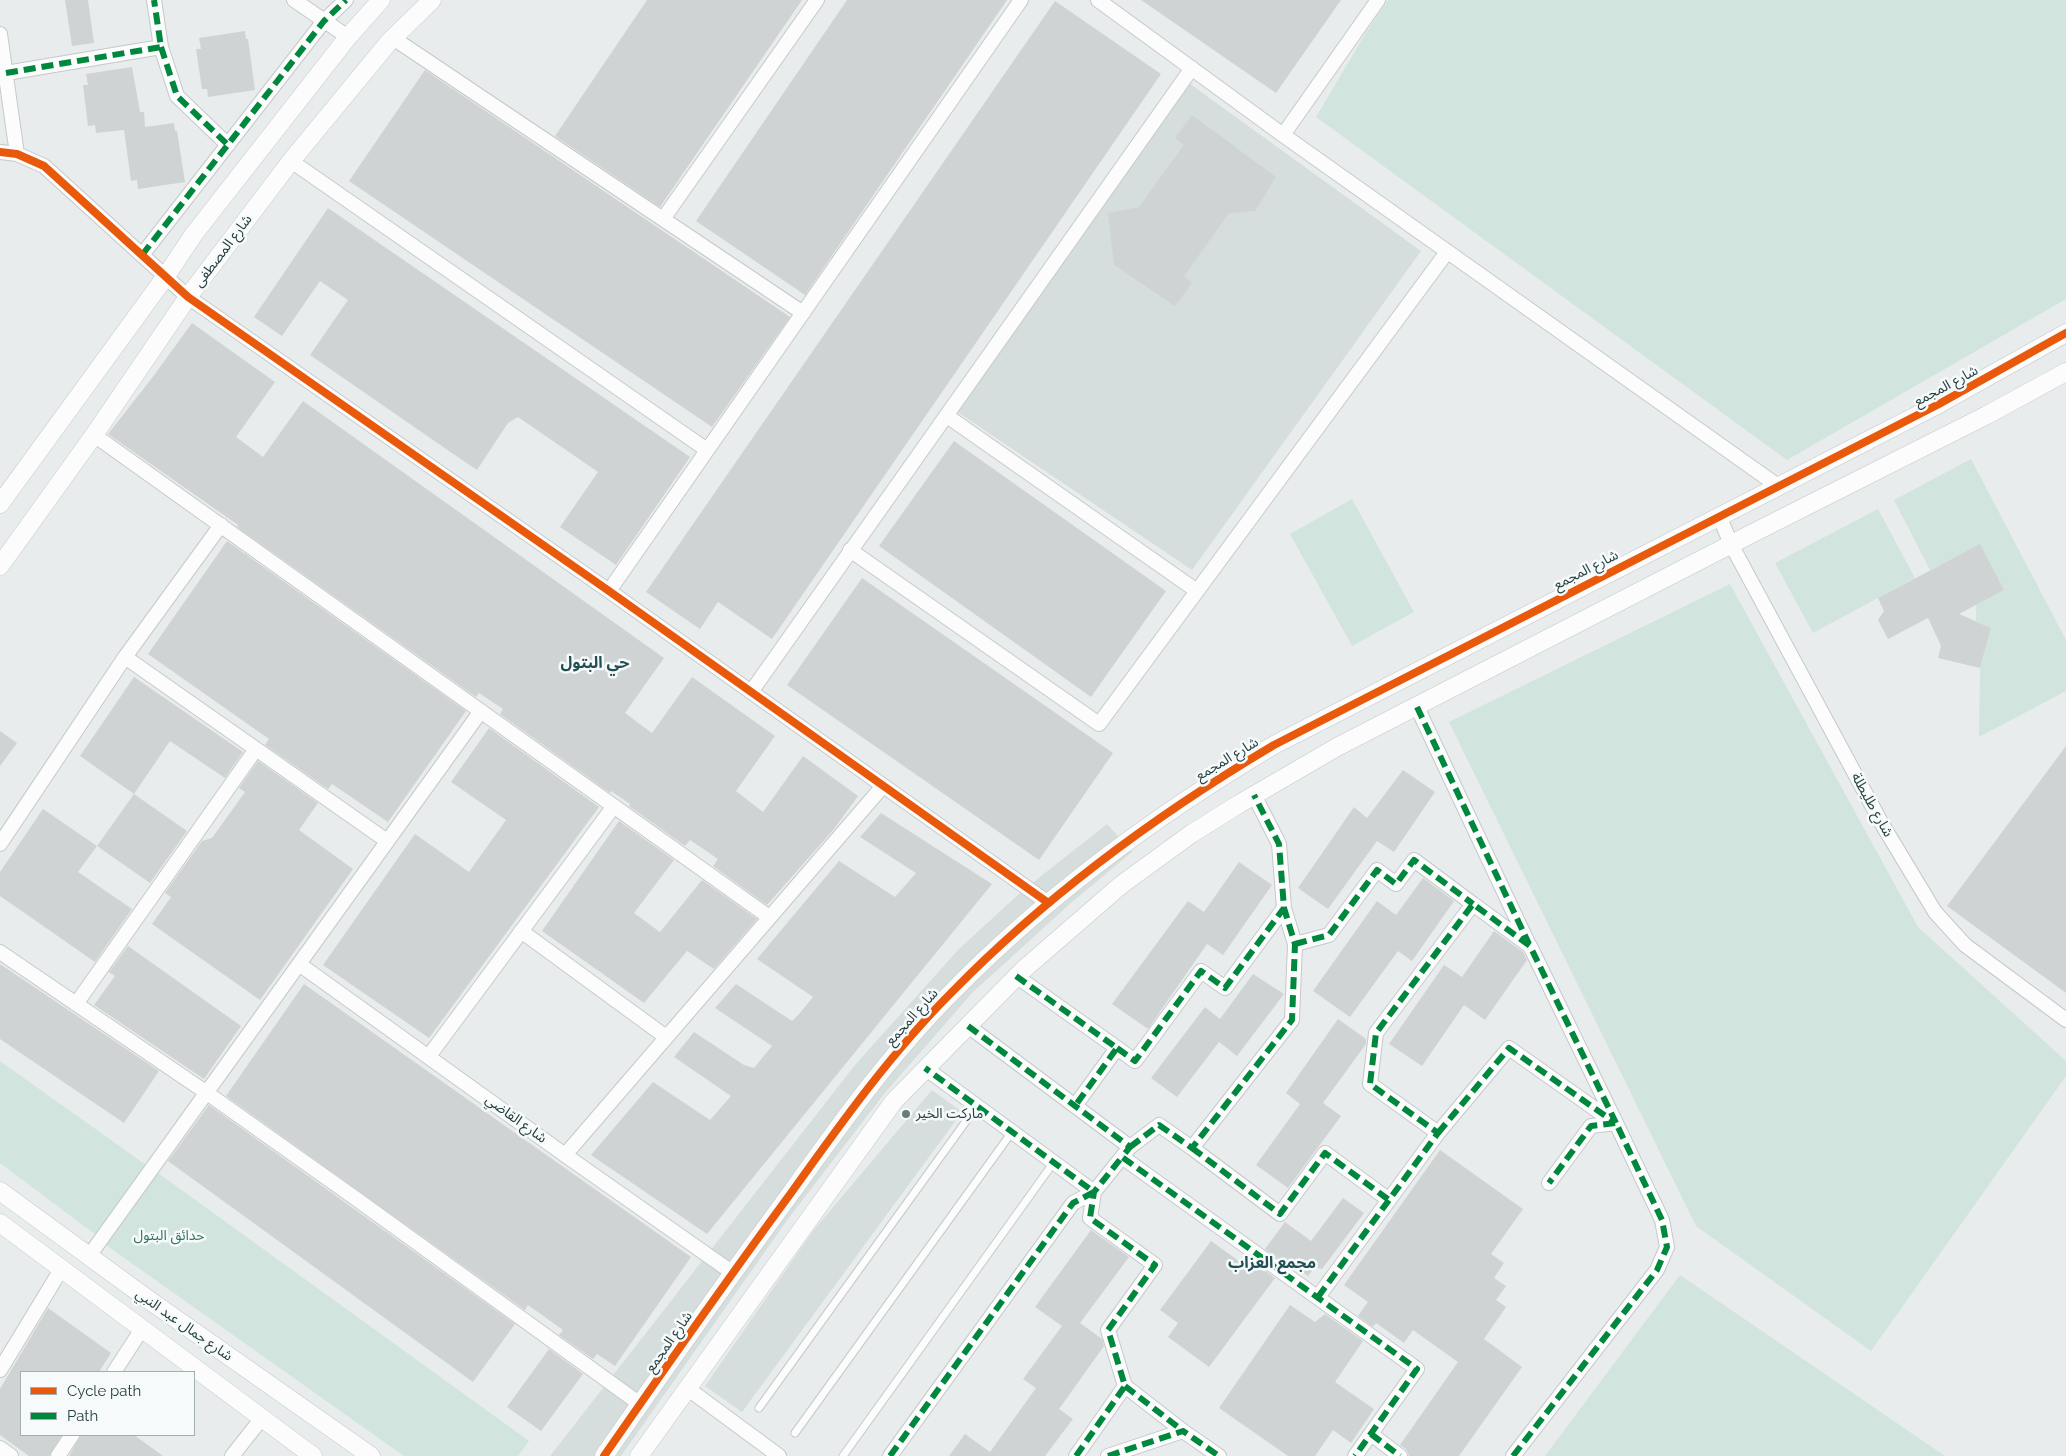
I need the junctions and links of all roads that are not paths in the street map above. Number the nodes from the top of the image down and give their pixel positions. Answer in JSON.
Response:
{"nodes":[{"id":1,"x":154,"y":0,"type":"edge"},
{"id":2,"x":294,"y":0,"type":"edge"},
{"id":3,"x":346,"y":0,"type":"edge"},
{"id":4,"x":382,"y":0,"type":"edge"},
{"id":5,"x":432,"y":0,"type":"edge"},
{"id":6,"x":817,"y":0,"type":"edge"},
{"id":7,"x":1021,"y":0,"type":"edge"},
{"id":8,"x":1098,"y":0,"type":"edge"},
{"id":9,"x":1378,"y":0,"type":"edge"},
{"id":10,"x":324,"y":21,"type":"junction"},
{"id":11,"x":0,"y":34,"type":"edge"},
{"id":12,"x":348,"y":37,"type":"junction"},
{"id":13,"x":393,"y":38,"type":"junction"},
{"id":14,"x":161,"y":47,"type":"junction"},
{"id":15,"x":1192,"y":68,"type":"junction"},
{"id":16,"x":6,"y":73,"type":"junction"},
{"id":17,"x":1283,"y":135,"type":"junction"},
{"id":18,"x":228,"y":145,"type":"junction"},
{"id":19,"x":0,"y":152,"type":"edge"},
{"id":20,"x":17,"y":154,"type":"junction"},
{"id":21,"x":291,"y":161,"type":"junction"},
{"id":22,"x":663,"y":219,"type":"junction"},
{"id":23,"x":1447,"y":252,"type":"junction"},
{"id":24,"x":142,"y":255,"type":"junction"},
{"id":25,"x":166,"y":276,"type":"junction"},
{"id":26,"x":188,"y":297,"type":"junction"},
{"id":27,"x":803,"y":313,"type":"junction"},
{"id":28,"x":2066,"y":333,"type":"edge"},
{"id":29,"x":2066,"y":372,"type":"edge"},
{"id":30,"x":947,"y":416,"type":"junction"},
{"id":31,"x":94,"y":435,"type":"junction"},
{"id":32,"x":707,"y":450,"type":"junction"},
{"id":33,"x":1778,"y":486,"type":"junction"},
{"id":34,"x":0,"y":504,"type":"edge"},
{"id":35,"x":1719,"y":516,"type":"junction"},
{"id":36,"x":221,"y":525,"type":"junction"},
{"id":37,"x":1732,"y":546,"type":"junction"},
{"id":38,"x":850,"y":550,"type":"junction"},
{"id":39,"x":0,"y":566,"type":"edge"},
{"id":40,"x":609,"y":591,"type":"junction"},
{"id":41,"x":1197,"y":591,"type":"junction"},
{"id":42,"x":125,"y":657,"type":"junction"},
{"id":43,"x":751,"y":692,"type":"junction"},
{"id":44,"x":1417,"y":707,"type":"junction"},
{"id":45,"x":481,"y":710,"type":"junction"},
{"id":46,"x":256,"y":749,"type":"junction"},
{"id":47,"x":883,"y":786,"type":"junction"},
{"id":48,"x":1254,"y":795,"type":"junction"},
{"id":49,"x":614,"y":806,"type":"junction"},
{"id":50,"x":387,"y":841,"type":"junction"},
{"id":51,"x":0,"y":844,"type":"edge"},
{"id":52,"x":1047,"y":902,"type":"junction"},
{"id":53,"x":1473,"y":904,"type":"junction"},
{"id":54,"x":1284,"y":908,"type":"junction"},
{"id":55,"x":770,"y":917,"type":"junction"},
{"id":56,"x":521,"y":931,"type":"junction"},
{"id":57,"x":1296,"y":944,"type":"junction"},
{"id":58,"x":1530,"y":946,"type":"junction"},
{"id":59,"x":0,"y":952,"type":"edge"},
{"id":60,"x":299,"y":964,"type":"junction"},
{"id":61,"x":1016,"y":976,"type":"junction"},
{"id":62,"x":76,"y":1004,"type":"junction"},
{"id":63,"x":2066,"y":1020,"type":"edge"},
{"id":64,"x":968,"y":1026,"type":"junction"},
{"id":65,"x":666,"y":1037,"type":"junction"},
{"id":66,"x":1117,"y":1048,"type":"junction"},
{"id":67,"x":429,"y":1056,"type":"junction"},
{"id":68,"x":888,"y":1063,"type":"junction"},
{"id":69,"x":925,"y":1068,"type":"junction"},
{"id":70,"x":910,"y":1084,"type":"junction"},
{"id":71,"x":207,"y":1093,"type":"junction"},
{"id":72,"x":854,"y":1105,"type":"junction"},
{"id":73,"x":976,"y":1106,"type":"junction"},
{"id":74,"x":1075,"y":1106,"type":"junction"},
{"id":75,"x":880,"y":1123,"type":"junction"},
{"id":76,"x":1616,"y":1123,"type":"junction"},
{"id":77,"x":1012,"y":1132,"type":"junction"},
{"id":78,"x":1438,"y":1133,"type":"junction"},
{"id":79,"x":1192,"y":1148,"type":"junction"},
{"id":80,"x":1126,"y":1152,"type":"junction"},
{"id":81,"x":565,"y":1155,"type":"junction"},
{"id":82,"x":1054,"y":1162,"type":"junction"},
{"id":83,"x":1548,"y":1183,"type":"dead end"},
{"id":84,"x":0,"y":1191,"type":"edge"},
{"id":85,"x":1094,"y":1192,"type":"junction"},
{"id":86,"x":1389,"y":1200,"type":"junction"},
{"id":87,"x":0,"y":1223,"type":"edge"},
{"id":88,"x":89,"y":1256,"type":"junction"},
{"id":89,"x":62,"y":1268,"type":"junction"},
{"id":90,"x":733,"y":1272,"type":"junction"},
{"id":91,"x":716,"y":1297,"type":"junction"},
{"id":92,"x":1318,"y":1297,"type":"junction"},
{"id":93,"x":142,"y":1329,"type":"junction"},
{"id":94,"x":722,"y":1338,"type":"junction"},
{"id":95,"x":0,"y":1370,"type":"edge"},
{"id":96,"x":115,"y":1371,"type":"edge"},
{"id":97,"x":1124,"y":1386,"type":"junction"},
{"id":98,"x":687,"y":1388,"type":"junction"},
{"id":99,"x":640,"y":1404,"type":"junction"},
{"id":100,"x":759,"y":1408,"type":"dead end"},
{"id":101,"x":262,"y":1418,"type":"junction"},
{"id":102,"x":1183,"y":1430,"type":"junction"},
{"id":103,"x":796,"y":1433,"type":"dead end"},
{"id":104,"x":1371,"y":1434,"type":"junction"},
{"id":105,"x":71,"y":1436,"type":"edge"},
{"id":106,"x":0,"y":1448,"type":"edge"},
{"id":107,"x":11,"y":1456,"type":"edge"},
{"id":108,"x":58,"y":1456,"type":"edge"},
{"id":109,"x":232,"y":1456,"type":"edge"},
{"id":110,"x":313,"y":1456,"type":"edge"},
{"id":111,"x":371,"y":1456,"type":"edge"},
{"id":112,"x":604,"y":1456,"type":"edge"},
{"id":113,"x":639,"y":1456,"type":"edge"},
{"id":114,"x":779,"y":1456,"type":"edge"},
{"id":115,"x":843,"y":1456,"type":"edge"},
{"id":116,"x":890,"y":1456,"type":"edge"},
{"id":117,"x":1076,"y":1456,"type":"edge"},
{"id":118,"x":1108,"y":1456,"type":"edge"},
{"id":119,"x":1219,"y":1456,"type":"edge"},
{"id":120,"x":1356,"y":1456,"type":"edge"},
{"id":121,"x":1400,"y":1456,"type":"edge"},
{"id":122,"x":1513,"y":1456,"type":"edge"}],
"edges":[{"from":1,"to":14,"type":"street"},
{"from":2,"to":10,"type":"street"},
{"from":3,"to":10,"type":"street"},
{"from":4,"to":12,"type":"street"},
{"from":5,"to":13,"type":"street","name":"شارع المصطفى"},
{"from":6,"to":22,"type":"street"},
{"from":7,"to":27,"type":"street"},
{"from":8,"to":15,"type":"street"},
{"from":9,"to":17,"type":"street"},
{"from":10,"to":12,"type":"street"},
{"from":10,"to":18,"type":"street"},
{"from":11,"to":16,"type":"street"},
{"from":12,"to":25,"type":"street"},
{"from":13,"to":21,"type":"street","name":"شارع المصطفى"},
{"from":13,"to":22,"type":"street"},
{"from":14,"to":16,"type":"street"},
{"from":14,"to":18,"type":"street"},
{"from":15,"to":17,"type":"street"},
{"from":15,"to":30,"type":"street"},
{"from":16,"to":20,"type":"street"},
{"from":17,"to":23,"type":"street"},
{"from":18,"to":24,"type":"street"},
{"from":19,"to":20,"type":"street"},
{"from":20,"to":24,"type":"street"},
{"from":21,"to":26,"type":"street","name":"شارع المصطفى"},
{"from":21,"to":32,"type":"street"},
{"from":22,"to":27,"type":"street"},
{"from":23,"to":33,"type":"street"},
{"from":23,"to":41,"type":"street"},
{"from":24,"to":25,"type":"street"},
{"from":25,"to":26,"type":"street"},
{"from":25,"to":34,"type":"street"},
{"from":26,"to":31,"type":"street","name":"شارع المصطفى"},
{"from":26,"to":40,"type":"street"},
{"from":27,"to":32,"type":"street"},
{"from":28,"to":33,"type":"street","name":"شارع المجمع"},
{"from":29,"to":37,"type":"street"},
{"from":30,"to":38,"type":"street"},
{"from":30,"to":41,"type":"street"},
{"from":31,"to":36,"type":"street"},
{"from":31,"to":39,"type":"street","name":"شارع المصطفى"},
{"from":32,"to":40,"type":"street"},
{"from":33,"to":35,"type":"street","name":"شارع المجمع"},
{"from":35,"to":37,"type":"street","name":"شارع طليطلة"},
{"from":35,"to":52,"type":"street","name":"شارع المجمع"},
{"from":36,"to":42,"type":"street"},
{"from":36,"to":45,"type":"street"},
{"from":37,"to":44,"type":"street"},
{"from":37,"to":63,"type":"street","name":"شارع طليطلة"},
{"from":38,"to":41,"type":"street"},
{"from":38,"to":43,"type":"street"},
{"from":40,"to":43,"type":"street"},
{"from":42,"to":46,"type":"street"},
{"from":42,"to":51,"type":"street"},
{"from":43,"to":47,"type":"street"},
{"from":44,"to":48,"type":"street"},
{"from":44,"to":58,"type":"street"},
{"from":45,"to":49,"type":"street"},
{"from":45,"to":50,"type":"street"},
{"from":46,"to":50,"type":"street"},
{"from":46,"to":62,"type":"street"},
{"from":47,"to":52,"type":"street"},
{"from":47,"to":55,"type":"street"},
{"from":48,"to":54,"type":"street"},
{"from":48,"to":61,"type":"street"},
{"from":49,"to":55,"type":"street"},
{"from":49,"to":56,"type":"street"},
{"from":50,"to":60,"type":"street"},
{"from":52,"to":68,"type":"street","name":"شارع المجمع"},
{"from":53,"to":57,"type":"street"},
{"from":53,"to":58,"type":"street"},
{"from":53,"to":78,"type":"street"},
{"from":54,"to":57,"type":"street"},
{"from":54,"to":66,"type":"street"},
{"from":55,"to":65,"type":"street"},
{"from":56,"to":65,"type":"street"},
{"from":56,"to":67,"type":"street"},
{"from":57,"to":79,"type":"street"},
{"from":58,"to":76,"type":"street"},
{"from":59,"to":62,"type":"street"},
{"from":60,"to":67,"type":"street","name":"شارع القاضي"},
{"from":60,"to":71,"type":"street"},
{"from":61,"to":64,"type":"street"},
{"from":61,"to":66,"type":"street"},
{"from":62,"to":71,"type":"street"},
{"from":64,"to":69,"type":"street"},
{"from":64,"to":74,"type":"street"},
{"from":65,"to":81,"type":"street"},
{"from":66,"to":74,"type":"street"},
{"from":67,"to":81,"type":"street","name":"شارع القاضي"},
{"from":68,"to":70,"type":"street"},
{"from":68,"to":72,"type":"street","name":"شارع المجمع"},
{"from":69,"to":70,"type":"street"},
{"from":69,"to":73,"type":"street"},
{"from":70,"to":75,"type":"street"},
{"from":71,"to":88,"type":"street"},
{"from":71,"to":99,"type":"street"},
{"from":72,"to":75,"type":"street"},
{"from":72,"to":90,"type":"street","name":"شارع المجمع"},
{"from":73,"to":77,"type":"street"},
{"from":73,"to":100,"type":"lane"},
{"from":74,"to":80,"type":"street"},
{"from":75,"to":94,"type":"street"},
{"from":76,"to":78,"type":"street"},
{"from":76,"to":83,"type":"street"},
{"from":76,"to":122,"type":"street"},
{"from":77,"to":82,"type":"street"},
{"from":77,"to":103,"type":"lane"},
{"from":78,"to":86,"type":"street"},
{"from":79,"to":80,"type":"street"},
{"from":79,"to":86,"type":"street"},
{"from":80,"to":85,"type":"street"},
{"from":80,"to":92,"type":"street"},
{"from":81,"to":90,"type":"street","name":"شارع القاضي"},
{"from":82,"to":85,"type":"street"},
{"from":82,"to":115,"type":"lane"},
{"from":84,"to":88,"type":"street","name":"شارع جمال عبد النبي"},
{"from":85,"to":97,"type":"street"},
{"from":85,"to":116,"type":"street"},
{"from":86,"to":92,"type":"street"},
{"from":87,"to":89,"type":"street","name":"شارع جمال عبد النبي"},
{"from":88,"to":111,"type":"street","name":"شارع جمال عبد النبي"},
{"from":89,"to":93,"type":"street","name":"شارع جمال عبد النبي"},
{"from":89,"to":95,"type":"street"},
{"from":90,"to":91,"type":"street","name":"شارع المجمع"},
{"from":91,"to":94,"type":"street"},
{"from":91,"to":99,"type":"street","name":"شارع المجمع"},
{"from":92,"to":104,"type":"street"},
{"from":93,"to":96,"type":"street"},
{"from":93,"to":101,"type":"street","name":"شارع جمال عبد النبي"},
{"from":94,"to":98,"type":"street"},
{"from":97,"to":102,"type":"street"},
{"from":97,"to":117,"type":"street"},
{"from":98,"to":113,"type":"street"},
{"from":98,"to":114,"type":"street"},
{"from":99,"to":112,"type":"street","name":"شارع المجمع"},
{"from":101,"to":109,"type":"street"},
{"from":101,"to":110,"type":"street","name":"شارع جمال عبد النبي"},
{"from":102,"to":118,"type":"street"},
{"from":102,"to":119,"type":"street"},
{"from":104,"to":120,"type":"street"},
{"from":104,"to":121,"type":"street"},
{"from":105,"to":108,"type":"street"},
{"from":106,"to":107,"type":"street"}]}
